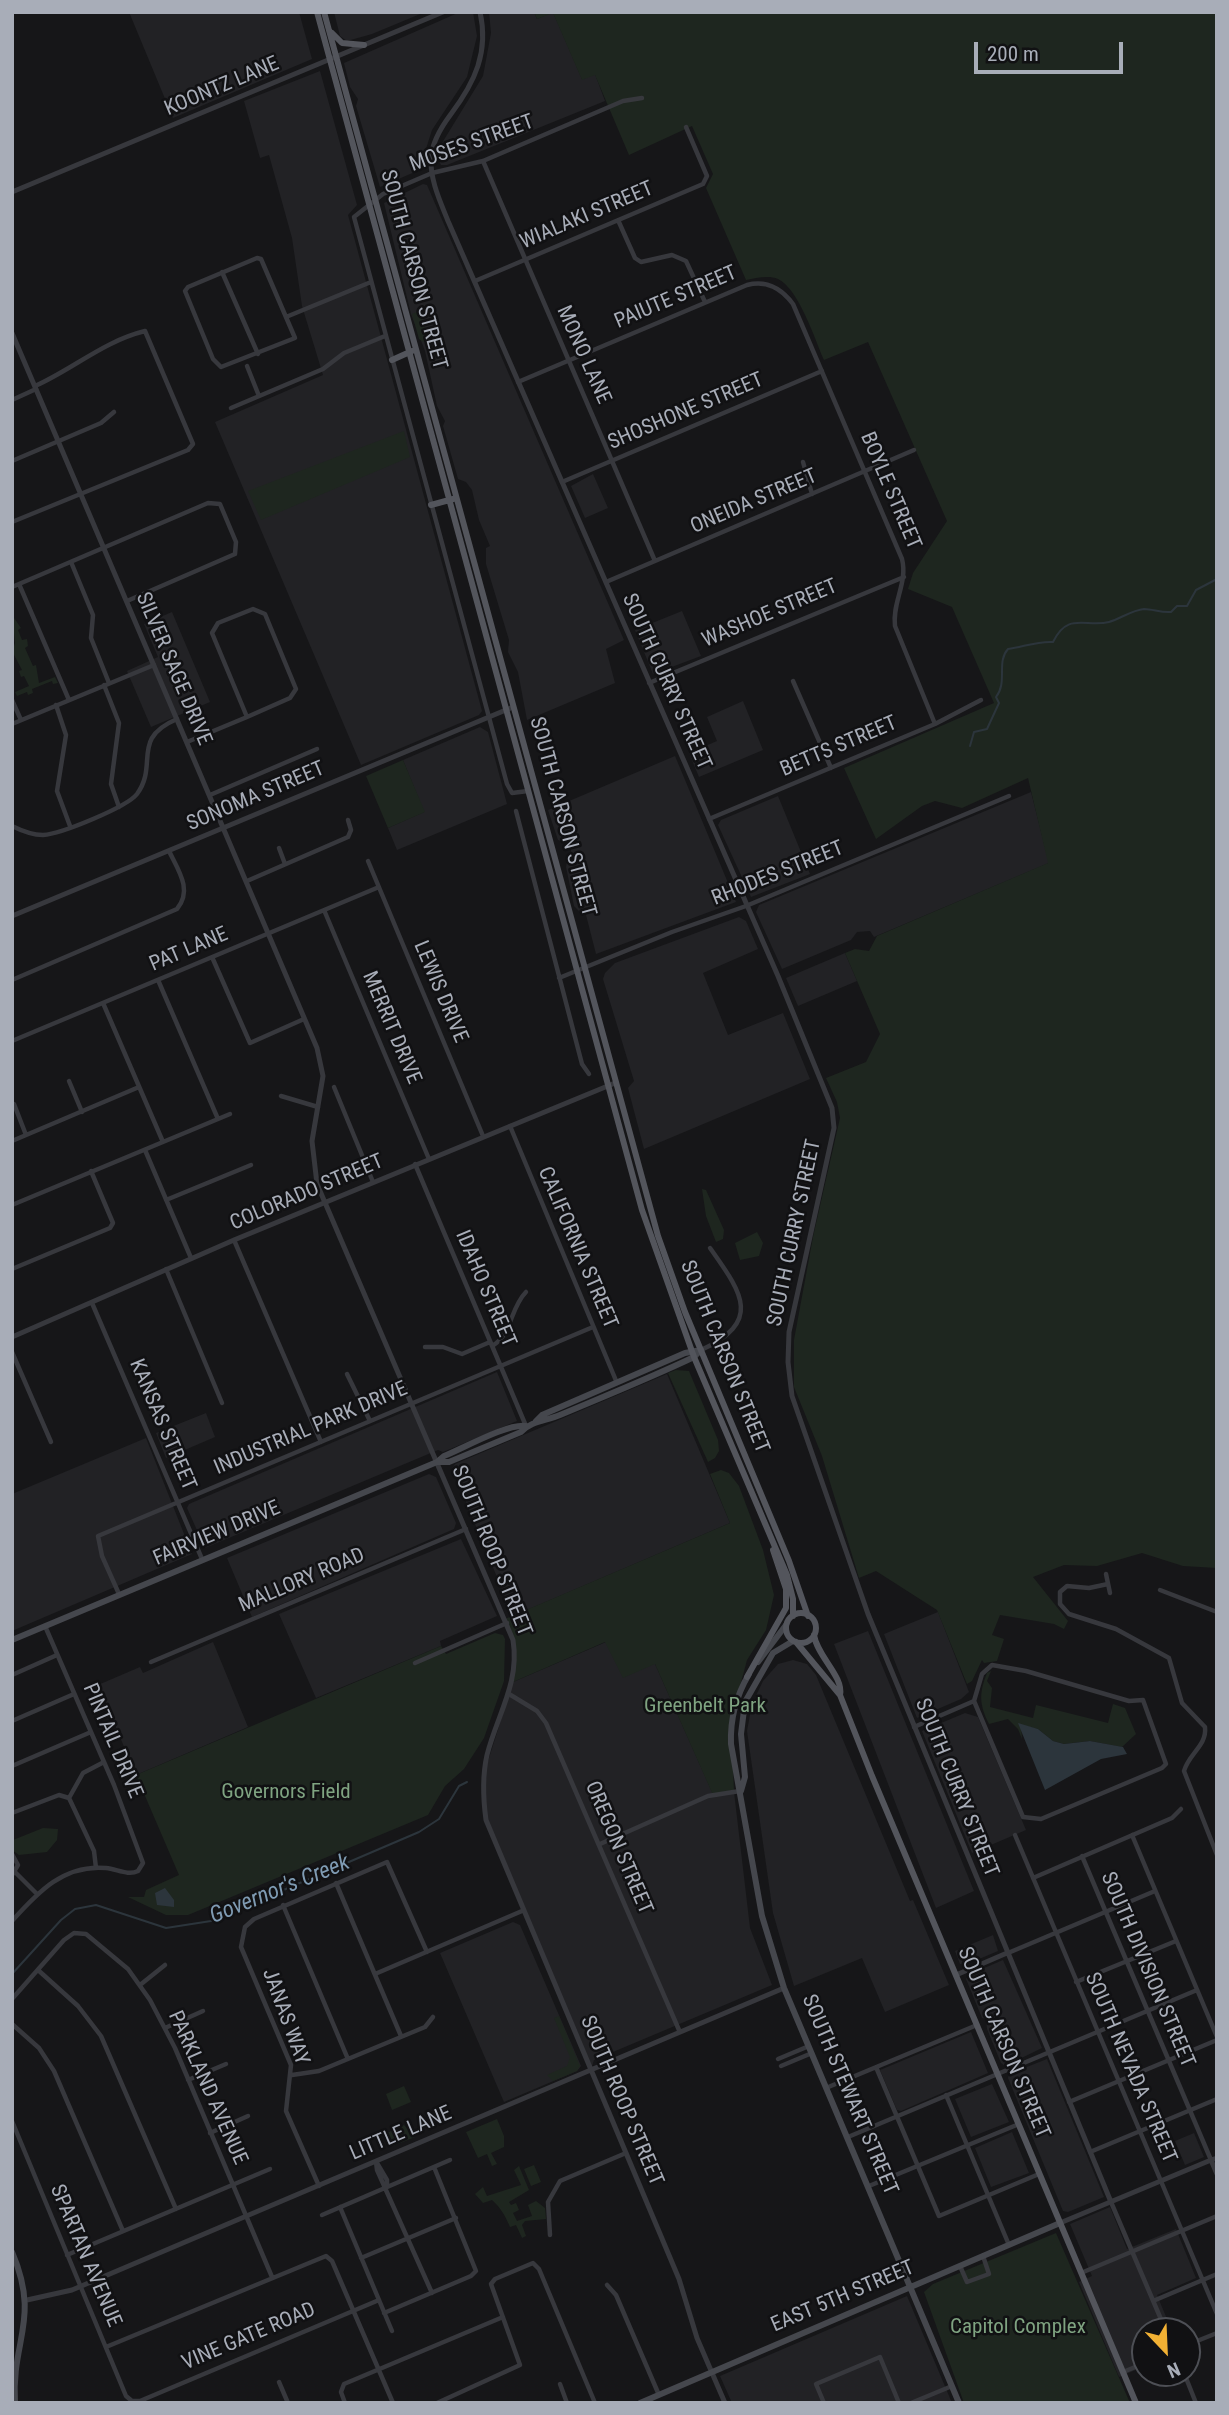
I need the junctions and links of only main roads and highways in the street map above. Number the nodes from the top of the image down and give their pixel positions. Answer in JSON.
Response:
{"nodes":[{"id":1,"x":317,"y":12,"type":"edge"},
{"id":2,"x":324,"y":12,"type":"edge"},
{"id":3,"x":329,"y":29,"type":"junction"},
{"id":4,"x":364,"y":45,"type":"road end"},
{"id":5,"x":333,"y":58,"type":"junction"},
{"id":6,"x":412,"y":351,"type":"junction"},
{"id":7,"x":392,"y":360,"type":"road end"},
{"id":8,"x":453,"y":499,"type":"junction"},
{"id":9,"x":431,"y":505,"type":"road end"},
{"id":10,"x":532,"y":791,"type":"junction"},
{"id":11,"x":612,"y":1084,"type":"junction"},
{"id":12,"x":701,"y":1350,"type":"junction"},
{"id":13,"x":693,"y":1354,"type":"junction"},
{"id":14,"x":537,"y":1422,"type":"junction"},
{"id":15,"x":740,"y":1456,"type":"junction"},
{"id":16,"x":769,"y":1531,"type":"junction"},
{"id":17,"x":793,"y":1616,"type":"junction"},
{"id":18,"x":808,"y":1616,"type":"junction"},
{"id":19,"x":786,"y":1625,"type":"junction"},
{"id":20,"x":814,"y":1635,"type":"junction"},
{"id":21,"x":12,"y":1640,"type":"edge"},
{"id":22,"x":794,"y":1642,"type":"junction"},
{"id":23,"x":815,"y":1663,"type":"junction"},
{"id":24,"x":747,"y":1676,"type":"junction"},
{"id":25,"x":839,"y":1683,"type":"junction"},
{"id":26,"x":840,"y":1695,"type":"junction"},
{"id":27,"x":741,"y":1791,"type":"junction"},
{"id":28,"x":1060,"y":2222,"type":"junction"},
{"id":29,"x":12,"y":2252,"type":"edge"},
{"id":30,"x":911,"y":2287,"type":"junction"},
{"id":31,"x":14,"y":2401,"type":"edge"},
{"id":32,"x":642,"y":2402,"type":"edge"},
{"id":33,"x":959,"y":2403,"type":"edge"},
{"id":34,"x":1136,"y":2403,"type":"edge"}],
"edges":[{"from":1,"to":5,"type":"main road","name":"SOUTH CARSON STREET"},
{"from":2,"to":3,"type":"main road","name":"SOUTH CARSON STREET"},
{"from":3,"to":4,"type":"main road"},
{"from":3,"to":5,"type":"main road","name":"SOUTH CARSON STREET"},
{"from":5,"to":6,"type":"main road","name":"SOUTH CARSON STREET"},
{"from":5,"to":6,"type":"main road","name":"SOUTH CARSON STREET"},
{"from":6,"to":7,"type":"main road"},
{"from":6,"to":8,"type":"main road","name":"SOUTH CARSON STREET"},
{"from":8,"to":9,"type":"main road"},
{"from":8,"to":10,"type":"main road","name":"SOUTH CARSON STREET"},
{"from":10,"to":11,"type":"main road","name":"SOUTH CARSON STREET"},
{"from":10,"to":11,"type":"main road","name":"SOUTH CARSON STREET"},
{"from":11,"to":12,"type":"main road","name":"SOUTH CARSON STREET"},
{"from":11,"to":13,"type":"main road","name":"SOUTH CARSON STREET"},
{"from":12,"to":13,"type":"main road","name":"FAIRVIEW DRIVE"},
{"from":12,"to":15,"type":"main road","name":"SOUTH CARSON STREET"},
{"from":13,"to":14,"type":"main road","name":"FAIRVIEW DRIVE"},
{"from":13,"to":14,"type":"main road","name":"FAIRVIEW DRIVE"},
{"from":13,"to":15,"type":"main road","name":"SOUTH CARSON STREET"},
{"from":14,"to":21,"type":"main road","name":"FAIRVIEW DRIVE"},
{"from":15,"to":16,"type":"main road","name":"SOUTH CARSON STREET"},
{"from":15,"to":18,"type":"main road","name":"SOUTH CARSON STREET"},
{"from":16,"to":17,"type":"main road","name":"SOUTH CARSON STREET"},
{"from":16,"to":24,"type":"main road"},
{"from":17,"to":18,"type":"main road"},
{"from":17,"to":19,"type":"main road"},
{"from":18,"to":20,"type":"main road"},
{"from":19,"to":22,"type":"main road"},
{"from":19,"to":24,"type":"main road","name":"SOUTH STEWART STREET"},
{"from":20,"to":22,"type":"main road"},
{"from":20,"to":25,"type":"main road","name":"SOUTH CARSON STREET"},
{"from":22,"to":23,"type":"main road","name":"SOUTH CARSON STREET"},
{"from":22,"to":27,"type":"main road","name":"SOUTH STEWART STREET"},
{"from":23,"to":25,"type":"main road"},
{"from":23,"to":26,"type":"main road","name":"SOUTH CARSON STREET"},
{"from":24,"to":27,"type":"main road","name":"SOUTH STEWART STREET"},
{"from":25,"to":26,"type":"main road","name":"SOUTH CARSON STREET"},
{"from":26,"to":28,"type":"main road","name":"SOUTH CARSON STREET"},
{"from":27,"to":30,"type":"main road","name":"SOUTH STEWART STREET"},
{"from":28,"to":30,"type":"main road","name":"EAST 5TH STREET"},
{"from":28,"to":34,"type":"main road","name":"SOUTH CARSON STREET"},
{"from":29,"to":31,"type":"main road"},
{"from":30,"to":32,"type":"main road","name":"EAST 5TH STREET"},
{"from":30,"to":33,"type":"main road","name":"SOUTH STEWART STREET"}]}
